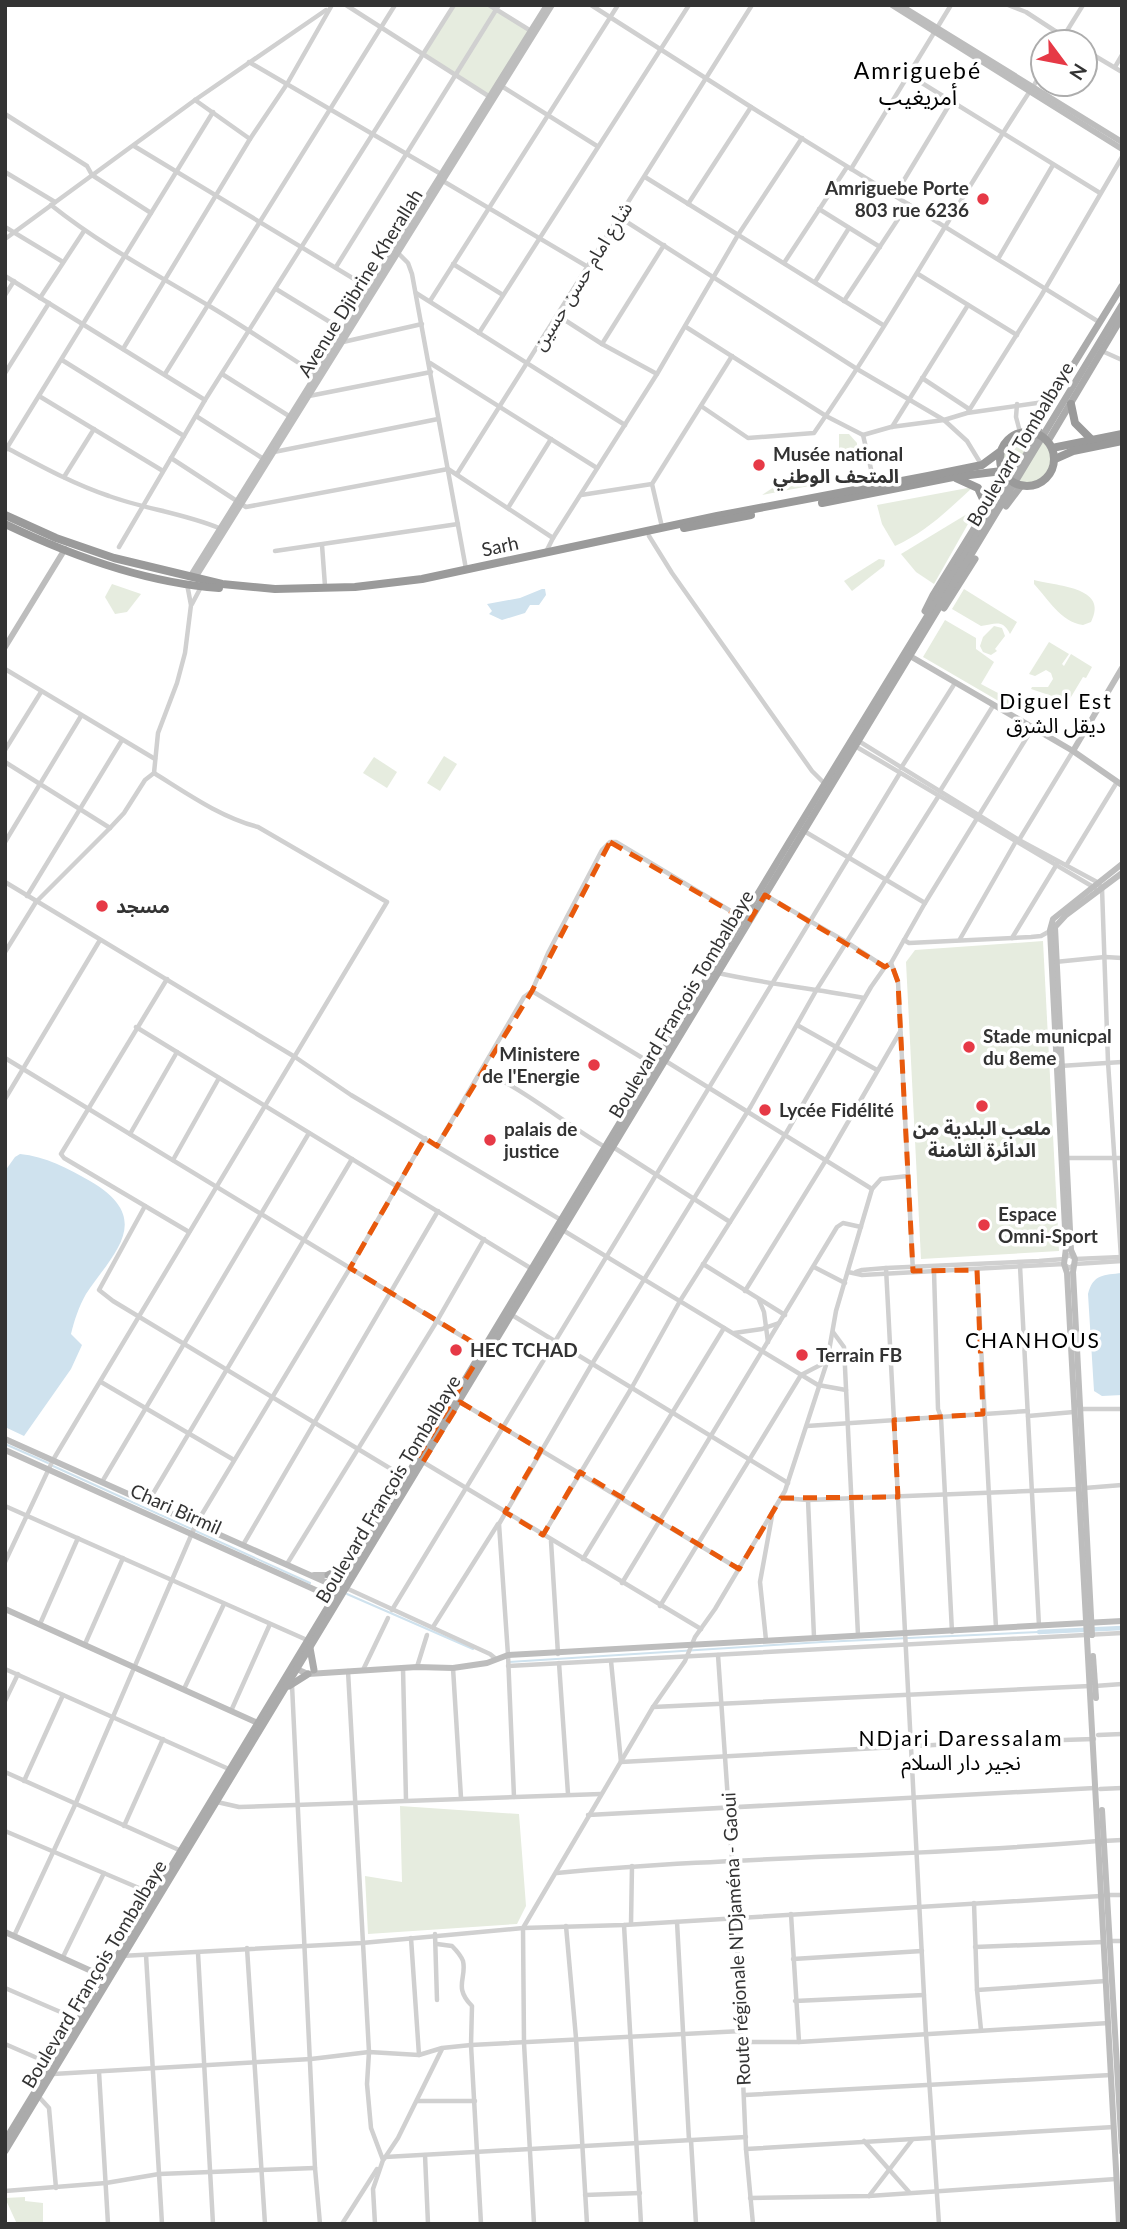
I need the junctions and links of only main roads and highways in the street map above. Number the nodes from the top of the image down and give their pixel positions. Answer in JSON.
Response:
{"nodes":[{"id":1,"x":1122,"y":286,"type":"edge"},
{"id":2,"x":1122,"y":297,"type":"edge"},
{"id":3,"x":1119,"y":311,"type":"edge"},
{"id":4,"x":1071,"y":404,"type":"junction"},
{"id":5,"x":1023,"y":432,"type":"junction"},
{"id":6,"x":1122,"y":435,"type":"edge"},
{"id":7,"x":1093,"y":440,"type":"junction"},
{"id":8,"x":1122,"y":441,"type":"edge"},
{"id":9,"x":1050,"y":444,"type":"junction"},
{"id":10,"x":1001,"y":451,"type":"junction"},
{"id":11,"x":1055,"y":459,"type":"junction"},
{"id":12,"x":1004,"y":474,"type":"junction"},
{"id":13,"x":953,"y":477,"type":"junction"},
{"id":14,"x":1021,"y":486,"type":"junction"},
{"id":15,"x":984,"y":511,"type":"junction"},
{"id":16,"x":5,"y":515,"type":"edge"},
{"id":17,"x":5,"y":524,"type":"edge"},
{"id":18,"x":190,"y":579,"type":"junction"},
{"id":19,"x":946,"y":591,"type":"joint"},
{"id":20,"x":926,"y":623,"type":"junction"},
{"id":21,"x":888,"y":687,"type":"junction"},
{"id":22,"x":854,"y":742,"type":"junction"},
{"id":23,"x":663,"y":1059,"type":"junction"},
{"id":24,"x":609,"y":1147,"type":"junction"},
{"id":25,"x":560,"y":1226,"type":"junction"},
{"id":26,"x":420,"y":1460,"type":"junction"},
{"id":27,"x":355,"y":1561,"type":"junction"},
{"id":28,"x":328,"y":1575,"type":"road end"},
{"id":29,"x":342,"y":1586,"type":"junction"},
{"id":30,"x":309,"y":1644,"type":"junction"},
{"id":31,"x":296,"y":1665,"type":"junction"},
{"id":32,"x":289,"y":1687,"type":"junction"},
{"id":33,"x":260,"y":1725,"type":"junction"},
{"id":34,"x":233,"y":1770,"type":"junction"},
{"id":35,"x":120,"y":1956,"type":"junction"},
{"id":36,"x":107,"y":1978,"type":"junction"},
{"id":37,"x":5,"y":2141,"type":"edge"},
{"id":38,"x":5,"y":2151,"type":"edge"}],
"edges":[{"from":1,"to":5,"type":"main road"},
{"from":2,"to":3,"type":"main road"},
{"from":3,"to":4,"type":"main road"},
{"from":3,"to":19,"type":"main road","name":"Boulevard Tombalbaye"},
{"from":4,"to":7,"type":"highway"},
{"from":4,"to":9,"type":"main road"},
{"from":5,"to":9,"type":"highway"},
{"from":5,"to":10,"type":"highway"},
{"from":6,"to":7,"type":"highway"},
{"from":7,"to":9,"type":"highway"},
{"from":8,"to":11,"type":"highway"},
{"from":9,"to":11,"type":"highway"},
{"from":10,"to":12,"type":"highway"},
{"from":10,"to":18,"type":"highway","name":"Sarh"},
{"from":11,"to":14,"type":"highway"},
{"from":12,"to":13,"type":"highway","name":"Sarh"},
{"from":12,"to":14,"type":"highway"},
{"from":12,"to":15,"type":"main road"},
{"from":13,"to":15,"type":"highway"},
{"from":13,"to":18,"type":"highway","name":"Sarh"},
{"from":14,"to":20,"type":"main road"},
{"from":15,"to":20,"type":"main road"},
{"from":16,"to":18,"type":"highway","name":"Sarh"},
{"from":17,"to":18,"type":"highway","name":"Sarh"},
{"from":19,"to":20,"type":"main road","name":"Boulevard François Tombalbaye"},
{"from":20,"to":21,"type":"main road","name":"Boulevard François Tombalbaye"},
{"from":20,"to":21,"type":"main road","name":"Boulevard François Tombalbaye"},
{"from":21,"to":22,"type":"main road","name":"Boulevard François Tombalbaye"},
{"from":22,"to":23,"type":"main road","name":"Boulevard François Tombalbaye"},
{"from":22,"to":23,"type":"main road","name":"Boulevard François Tombalbaye"},
{"from":23,"to":24,"type":"main road","name":"Boulevard François Tombalbaye"},
{"from":23,"to":24,"type":"main road","name":"Boulevard François Tombalbaye"},
{"from":24,"to":25,"type":"main road","name":"Boulevard François Tombalbaye"},
{"from":25,"to":26,"type":"main road","name":"Boulevard François Tombalbaye"},
{"from":25,"to":26,"type":"main road","name":"Boulevard François Tombalbaye"},
{"from":26,"to":27,"type":"main road","name":"Boulevard François Tombalbaye"},
{"from":26,"to":29,"type":"main road","name":"Boulevard François Tombalbaye"},
{"from":27,"to":28,"type":"main road"},
{"from":27,"to":29,"type":"main road","name":"Boulevard François Tombalbaye"},
{"from":29,"to":30,"type":"main road","name":"Boulevard François Tombalbaye"},
{"from":29,"to":30,"type":"main road","name":"Boulevard François Tombalbaye"},
{"from":30,"to":31,"type":"main road","name":"Boulevard François Tombalbaye"},
{"from":30,"to":32,"type":"main road"},
{"from":31,"to":32,"type":"main road","name":"Boulevard François Tombalbaye"},
{"from":31,"to":33,"type":"main road","name":"Boulevard François Tombalbaye"},
{"from":32,"to":33,"type":"main road","name":"Boulevard François Tombalbaye"},
{"from":33,"to":34,"type":"main road","name":"Boulevard François Tombalbaye"},
{"from":34,"to":35,"type":"main road","name":"Boulevard François Tombalbaye"},
{"from":34,"to":35,"type":"main road","name":"Boulevard François Tombalbaye"},
{"from":35,"to":36,"type":"main road","name":"Boulevard François Tombalbaye"},
{"from":36,"to":37,"type":"main road","name":"Boulevard François Tombalbaye"},
{"from":36,"to":38,"type":"main road","name":"Boulevard François Tombalbaye"}]}
